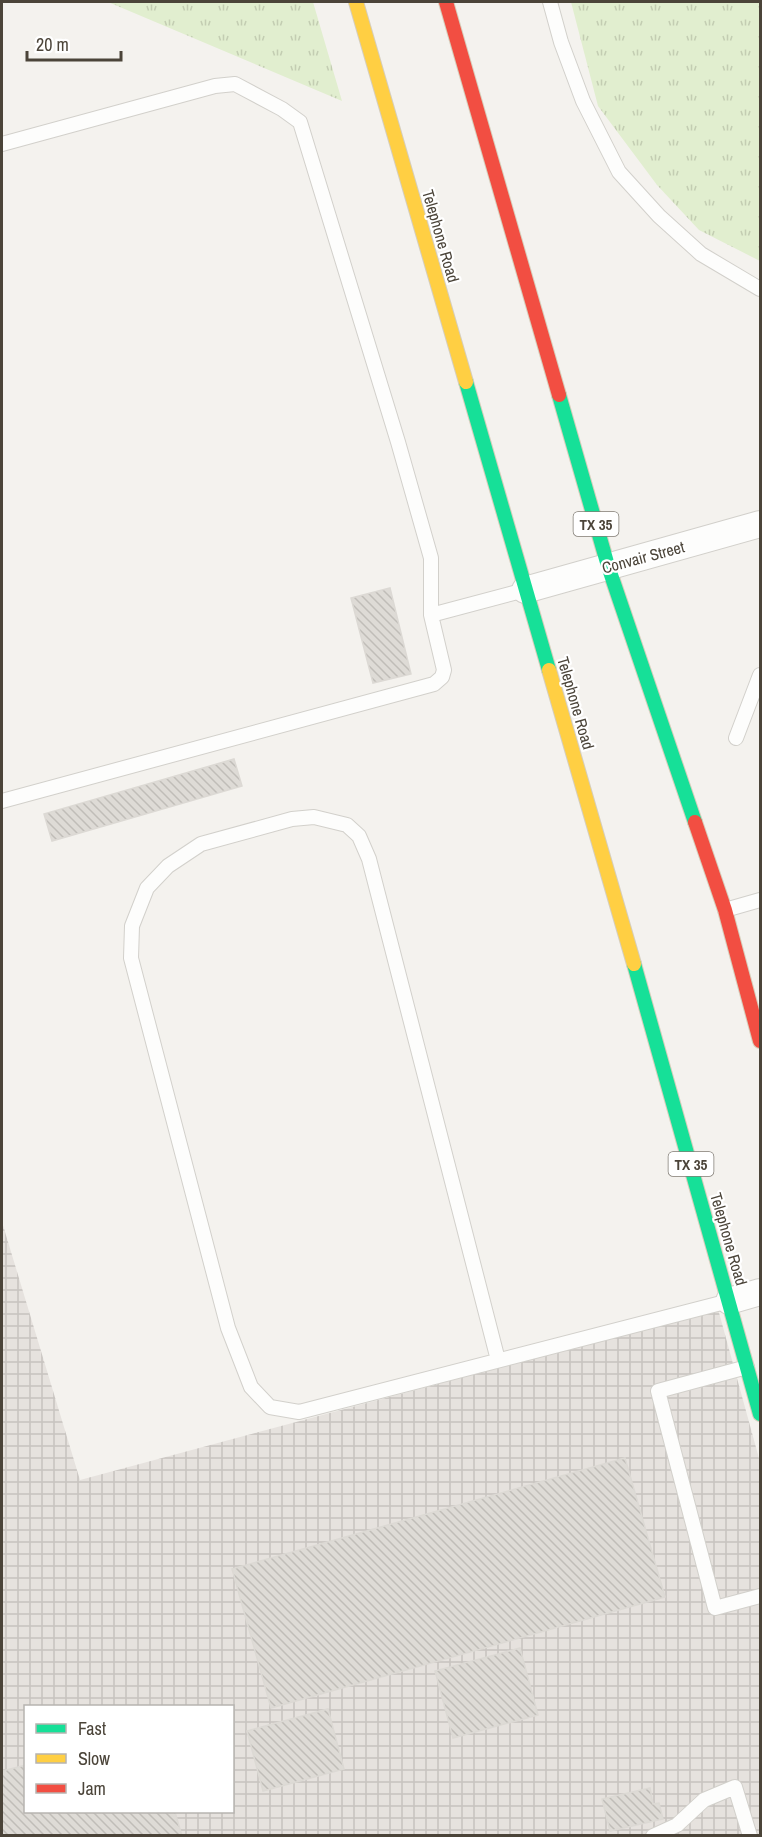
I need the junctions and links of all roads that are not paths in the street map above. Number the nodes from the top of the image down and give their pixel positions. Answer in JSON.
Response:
{"nodes":[{"id":1,"x":357,"y":2,"type":"edge"},
{"id":2,"x":446,"y":2,"type":"edge"},
{"id":3,"x":550,"y":2,"type":"edge"},
{"id":4,"x":2,"y":144,"type":"edge"},
{"id":5,"x":760,"y":289,"type":"edge"},
{"id":6,"x":760,"y":524,"type":"edge"},
{"id":7,"x":608,"y":566,"type":"junction"},
{"id":8,"x":525,"y":590,"type":"junction"},
{"id":9,"x":431,"y":615,"type":"junction"},
{"id":10,"x":760,"y":675,"type":"edge"},
{"id":11,"x":736,"y":738,"type":"dead end"},
{"id":12,"x":2,"y":801,"type":"edge"},
{"id":13,"x":760,"y":900,"type":"edge"},
{"id":14,"x":725,"y":910,"type":"junction"},
{"id":15,"x":760,"y":1041,"type":"edge"},
{"id":16,"x":760,"y":1292,"type":"edge"},
{"id":17,"x":729,"y":1300,"type":"junction"},
{"id":18,"x":498,"y":1360,"type":"junction"},
{"id":19,"x":747,"y":1367,"type":"junction"},
{"id":20,"x":760,"y":1414,"type":"edge"},
{"id":21,"x":760,"y":1596,"type":"edge"},
{"id":22,"x":653,"y":1836,"type":"edge"},
{"id":23,"x":750,"y":1836,"type":"edge"}],
"edges":[{"from":1,"to":8,"type":"main road","name":"Telephone Road","number":"TX 35"},
{"from":2,"to":7,"type":"main road","number":"TX 35"},
{"from":3,"to":5,"type":"lane"},
{"from":4,"to":9,"type":"lane"},
{"from":6,"to":7,"type":"street","name":"Convair Street"},
{"from":7,"to":8,"type":"street","name":"Convair Street"},
{"from":7,"to":14,"type":"main road","number":"TX 35"},
{"from":8,"to":9,"type":"lane"},
{"from":8,"to":17,"type":"main road","name":"Telephone Road","number":"TX 35"},
{"from":9,"to":12,"type":"lane"},
{"from":10,"to":11,"type":"lane"},
{"from":13,"to":14,"type":"lane"},
{"from":14,"to":15,"type":"main road","number":"TX 35"},
{"from":16,"to":17,"type":"street"},
{"from":17,"to":18,"type":"lane"},
{"from":17,"to":19,"type":"main road","name":"Telephone Road","number":"TX 35"},
{"from":18,"to":18,"type":"lane"},
{"from":19,"to":20,"type":"main road","name":"Telephone Road","number":"TX 35"},
{"from":19,"to":21,"type":"lane"},
{"from":22,"to":23,"type":"lane"}]}
